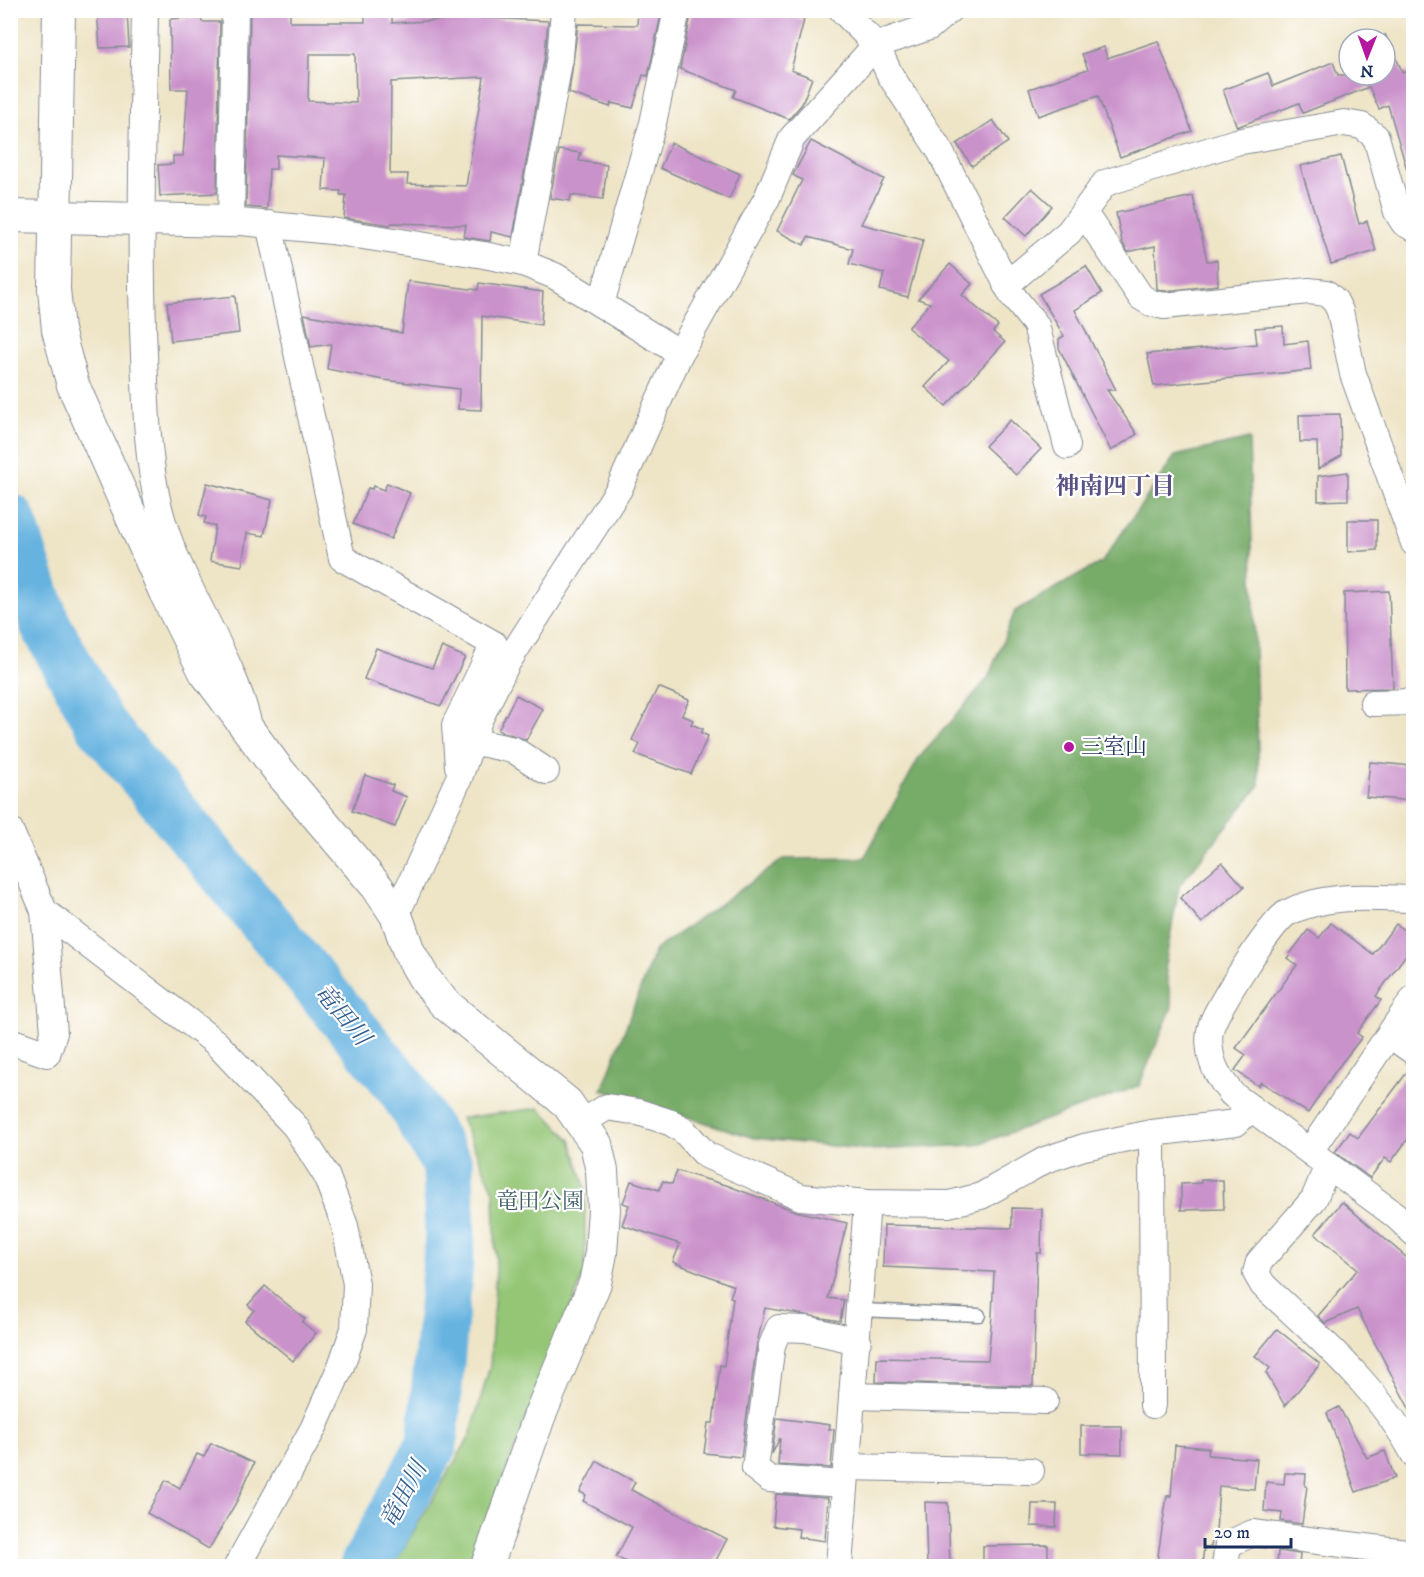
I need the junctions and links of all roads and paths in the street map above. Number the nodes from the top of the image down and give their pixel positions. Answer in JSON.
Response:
{"nodes":[{"id":1,"x":59,"y":10,"type":"edge"},
{"id":2,"x":145,"y":10,"type":"edge"},
{"id":3,"x":236,"y":10,"type":"edge"},
{"id":4,"x":564,"y":10,"type":"edge"},
{"id":5,"x":677,"y":10,"type":"edge"},
{"id":6,"x":842,"y":10,"type":"edge"},
{"id":7,"x":949,"y":10,"type":"edge"},
{"id":8,"x":876,"y":45,"type":"junction"},
{"id":9,"x":1083,"y":213,"type":"junction"},
{"id":10,"x":10,"y":216,"type":"edge"},
{"id":11,"x":55,"y":216,"type":"junction"},
{"id":12,"x":142,"y":218,"type":"junction"},
{"id":13,"x":231,"y":221,"type":"junction"},
{"id":14,"x":268,"y":224,"type":"junction"},
{"id":15,"x":1413,"y":228,"type":"edge"},
{"id":16,"x":523,"y":263,"type":"junction"},
{"id":17,"x":1006,"y":285,"type":"junction"},
{"id":18,"x":601,"y":304,"type":"junction"},
{"id":19,"x":680,"y":353,"type":"junction"},
{"id":20,"x":1067,"y":446,"type":"dead end"},
{"id":21,"x":1413,"y":543,"type":"edge"},
{"id":22,"x":1413,"y":702,"type":"edge"},
{"id":23,"x":1373,"y":703,"type":"dead end"},
{"id":24,"x":250,"y":732,"type":"junction"},
{"id":25,"x":471,"y":741,"type":"junction"},
{"id":26,"x":546,"y":771,"type":"dead end"},
{"id":27,"x":459,"y":778,"type":"junction"},
{"id":28,"x":10,"y":830,"type":"edge"},
{"id":29,"x":1413,"y":898,"type":"edge"},
{"id":30,"x":44,"y":911,"type":"junction"},
{"id":31,"x":396,"y":915,"type":"junction"},
{"id":32,"x":1413,"y":998,"type":"edge"},
{"id":33,"x":1390,"y":1035,"type":"junction"},
{"id":34,"x":10,"y":1041,"type":"edge"},
{"id":35,"x":1413,"y":1052,"type":"edge"},
{"id":36,"x":1251,"y":1108,"type":"junction"},
{"id":37,"x":582,"y":1122,"type":"junction"},
{"id":38,"x":1152,"y":1133,"type":"junction"},
{"id":39,"x":1319,"y":1158,"type":"junction"},
{"id":40,"x":867,"y":1203,"type":"junction"},
{"id":41,"x":1413,"y":1233,"type":"edge"},
{"id":42,"x":860,"y":1310,"type":"junction"},
{"id":43,"x":979,"y":1315,"type":"dead end"},
{"id":44,"x":858,"y":1341,"type":"junction"},
{"id":45,"x":852,"y":1396,"type":"junction"},
{"id":46,"x":1045,"y":1401,"type":"dead end"},
{"id":47,"x":1153,"y":1405,"type":"dead end"},
{"id":48,"x":1413,"y":1454,"type":"edge"},
{"id":49,"x":1031,"y":1471,"type":"dead end"},
{"id":50,"x":846,"y":1476,"type":"junction"},
{"id":51,"x":1413,"y":1553,"type":"edge"},
{"id":52,"x":237,"y":1566,"type":"edge"},
{"id":53,"x":487,"y":1566,"type":"edge"},
{"id":54,"x":839,"y":1566,"type":"edge"},
{"id":55,"x":1224,"y":1566,"type":"edge"}],
"edges":[{"from":1,"to":11,"type":"street"},
{"from":2,"to":12,"type":"street"},
{"from":3,"to":13,"type":"street"},
{"from":4,"to":16,"type":"street"},
{"from":5,"to":18,"type":"street"},
{"from":6,"to":8,"type":"street"},
{"from":7,"to":8,"type":"street"},
{"from":8,"to":17,"type":"street"},
{"from":8,"to":19,"type":"street"},
{"from":9,"to":15,"type":"street"},
{"from":9,"to":17,"type":"street"},
{"from":9,"to":21,"type":"street"},
{"from":10,"to":11,"type":"street"},
{"from":11,"to":12,"type":"street"},
{"from":11,"to":24,"type":"street"},
{"from":12,"to":13,"type":"street"},
{"from":12,"to":24,"type":"street"},
{"from":13,"to":14,"type":"street"},
{"from":14,"to":16,"type":"street"},
{"from":14,"to":27,"type":"street"},
{"from":16,"to":18,"type":"street"},
{"from":17,"to":20,"type":"street"},
{"from":18,"to":19,"type":"street"},
{"from":19,"to":25,"type":"street"},
{"from":22,"to":23,"type":"street"},
{"from":24,"to":31,"type":"street"},
{"from":25,"to":26,"type":"street"},
{"from":25,"to":27,"type":"street"},
{"from":27,"to":31,"type":"street"},
{"from":28,"to":30,"type":"street"},
{"from":29,"to":36,"type":"street"},
{"from":30,"to":34,"type":"street"},
{"from":30,"to":52,"type":"street"},
{"from":31,"to":37,"type":"street"},
{"from":32,"to":33,"type":"street"},
{"from":33,"to":35,"type":"street"},
{"from":33,"to":39,"type":"street"},
{"from":36,"to":38,"type":"street"},
{"from":36,"to":39,"type":"street"},
{"from":37,"to":40,"type":"street"},
{"from":37,"to":53,"type":"street"},
{"from":38,"to":40,"type":"street"},
{"from":38,"to":47,"type":"street"},
{"from":39,"to":41,"type":"street"},
{"from":39,"to":48,"type":"street"},
{"from":40,"to":42,"type":"street"},
{"from":42,"to":43,"type":"lane"},
{"from":42,"to":44,"type":"street"},
{"from":44,"to":45,"type":"street"},
{"from":44,"to":50,"type":"street"},
{"from":45,"to":46,"type":"street"},
{"from":45,"to":50,"type":"street"},
{"from":49,"to":50,"type":"street"},
{"from":50,"to":54,"type":"street"},
{"from":51,"to":55,"type":"street"}]}
